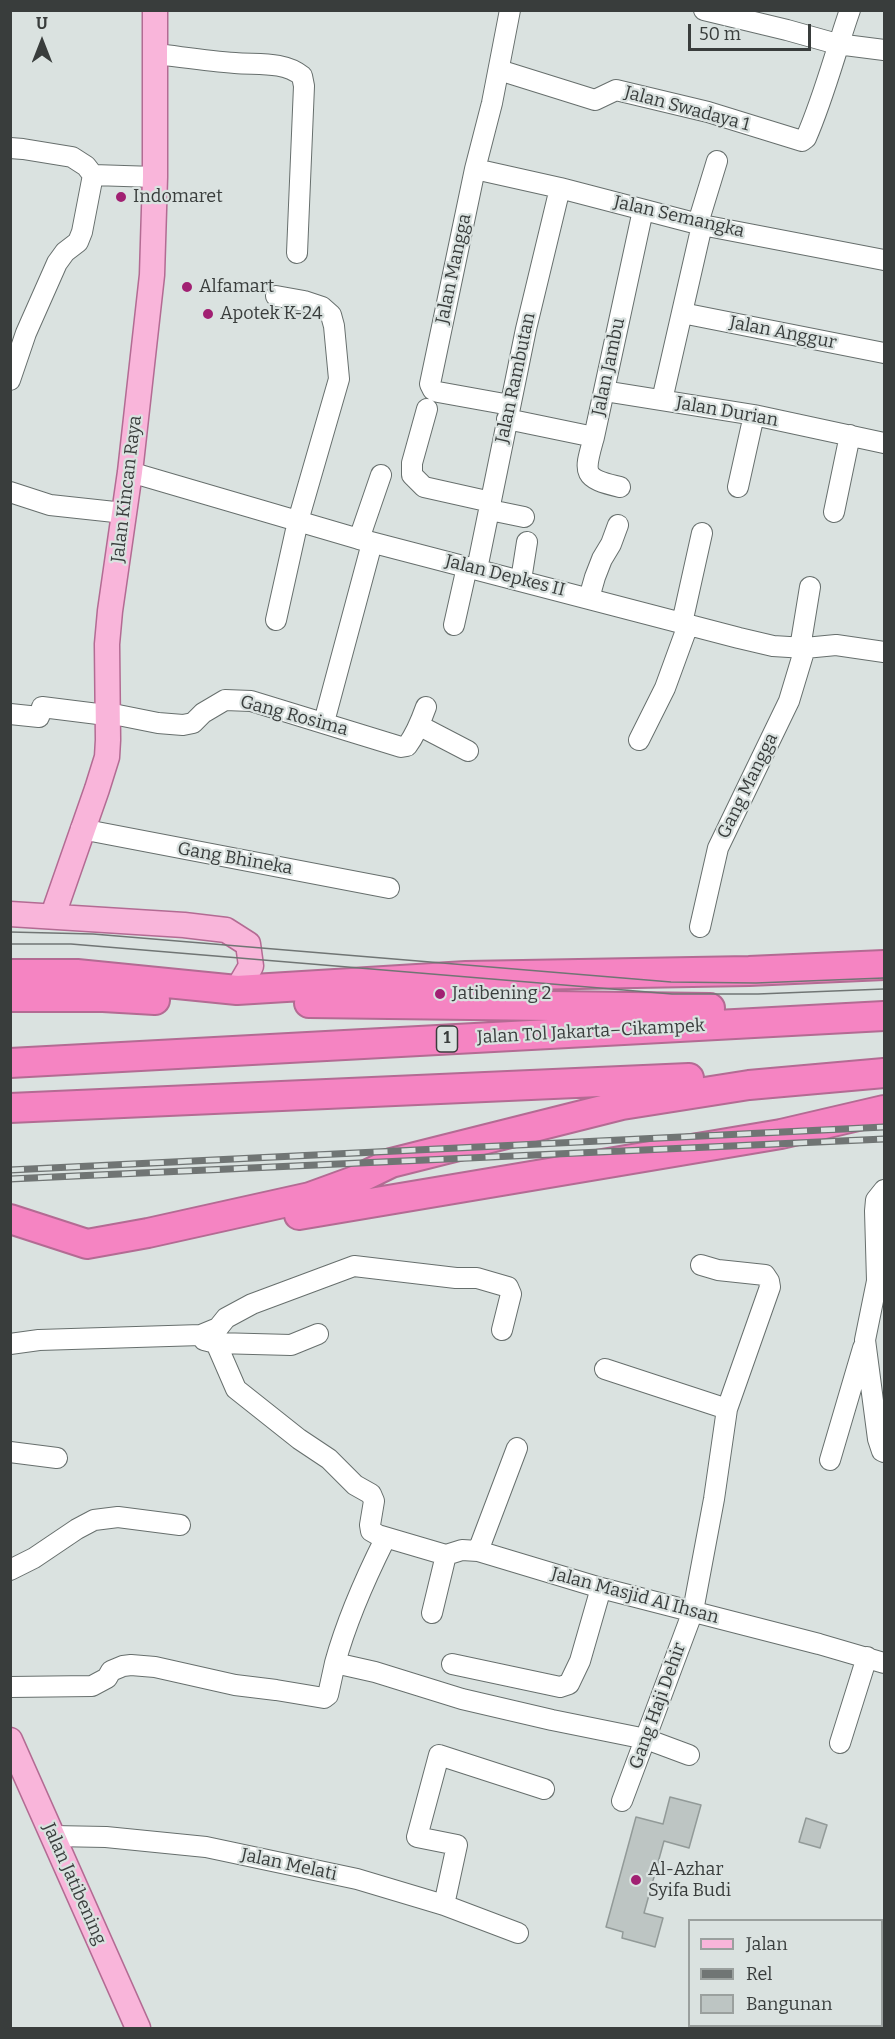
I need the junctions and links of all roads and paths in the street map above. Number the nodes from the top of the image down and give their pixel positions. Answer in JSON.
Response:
{"nodes":[{"id":1,"x":155,"y":10,"type":"edge"},
{"id":2,"x":510,"y":10,"type":"edge"},
{"id":3,"x":704,"y":10,"type":"edge"},
{"id":4,"x":850,"y":10,"type":"edge"},
{"id":5,"x":837,"y":44,"type":"junction"},
{"id":6,"x":885,"y":50,"type":"edge"},
{"id":7,"x":156,"y":54,"type":"junction"},
{"id":8,"x":499,"y":70,"type":"junction"},
{"id":9,"x":10,"y":148,"type":"edge"},
{"id":10,"x":717,"y":161,"type":"dead end"},
{"id":11,"x":475,"y":169,"type":"junction"},
{"id":12,"x":93,"y":175,"type":"junction"},
{"id":13,"x":154,"y":177,"type":"junction"},
{"id":14,"x":560,"y":188,"type":"junction"},
{"id":15,"x":643,"y":210,"type":"junction"},
{"id":16,"x":700,"y":224,"type":"junction"},
{"id":17,"x":297,"y":253,"type":"dead end"},
{"id":18,"x":885,"y":260,"type":"edge"},
{"id":19,"x":276,"y":296,"type":"dead end"},
{"id":20,"x":682,"y":313,"type":"junction"},
{"id":21,"x":18,"y":331,"type":"edge"},
{"id":22,"x":885,"y":353,"type":"edge"},
{"id":23,"x":10,"y":380,"type":"edge"},
{"id":24,"x":604,"y":391,"type":"junction"},
{"id":25,"x":662,"y":400,"type":"junction"},
{"id":26,"x":428,"y":409,"type":"dead end"},
{"id":27,"x":509,"y":412,"type":"junction"},
{"id":28,"x":754,"y":415,"type":"junction"},
{"id":29,"x":850,"y":435,"type":"junction"},
{"id":30,"x":594,"y":437,"type":"junction"},
{"id":31,"x":885,"y":443,"type":"edge"},
{"id":32,"x":130,"y":472,"type":"junction"},
{"id":33,"x":381,"y":475,"type":"dead end"},
{"id":34,"x":620,"y":487,"type":"dead end"},
{"id":35,"x":738,"y":488,"type":"dead end"},
{"id":36,"x":10,"y":492,"type":"edge"},
{"id":37,"x":490,"y":506,"type":"junction"},
{"id":38,"x":834,"y":512,"type":"dead end"},
{"id":39,"x":124,"y":513,"type":"junction"},
{"id":40,"x":524,"y":517,"type":"dead end"},
{"id":41,"x":298,"y":521,"type":"junction"},
{"id":42,"x":618,"y":525,"type":"dead end"},
{"id":43,"x":702,"y":533,"type":"dead end"},
{"id":44,"x":366,"y":541,"type":"junction"},
{"id":45,"x":528,"y":542,"type":"dead end"},
{"id":46,"x":472,"y":568,"type":"junction"},
{"id":47,"x":521,"y":580,"type":"junction"},
{"id":48,"x":810,"y":587,"type":"dead end"},
{"id":49,"x":589,"y":598,"type":"junction"},
{"id":50,"x":276,"y":620,"type":"dead end"},
{"id":51,"x":685,"y":624,"type":"junction"},
{"id":52,"x":454,"y":625,"type":"dead end"},
{"id":53,"x":802,"y":648,"type":"junction"},
{"id":54,"x":885,"y":652,"type":"edge"},
{"id":55,"x":426,"y":707,"type":"dead end"},
{"id":56,"x":103,"y":713,"type":"junction"},
{"id":57,"x":10,"y":714,"type":"edge"},
{"id":58,"x":324,"y":722,"type":"junction"},
{"id":59,"x":420,"y":726,"type":"junction"},
{"id":60,"x":639,"y":740,"type":"dead end"},
{"id":61,"x":468,"y":752,"type":"dead end"},
{"id":62,"x":81,"y":829,"type":"junction"},
{"id":63,"x":389,"y":888,"type":"dead end"},
{"id":64,"x":10,"y":914,"type":"edge"},
{"id":65,"x":53,"y":915,"type":"junction"},
{"id":66,"x":700,"y":927,"type":"dead end"},
{"id":67,"x":885,"y":965,"type":"edge"},
{"id":68,"x":10,"y":974,"type":"edge"},
{"id":69,"x":237,"y":990,"type":"junction"},
{"id":70,"x":10,"y":998,"type":"edge"},
{"id":71,"x":885,"y":1007,"type":"edge"},
{"id":72,"x":885,"y":1016,"type":"edge"},
{"id":73,"x":10,"y":1063,"type":"edge"},
{"id":74,"x":885,"y":1072,"type":"edge"},
{"id":75,"x":10,"y":1108,"type":"edge"},
{"id":76,"x":885,"y":1110,"type":"edge"},
{"id":77,"x":885,"y":1190,"type":"edge"},
{"id":78,"x":10,"y":1218,"type":"edge"},
{"id":79,"x":148,"y":1233,"type":"junction"},
{"id":80,"x":701,"y":1265,"type":"dead end"},
{"id":81,"x":502,"y":1330,"type":"dead end"},
{"id":82,"x":318,"y":1334,"type":"dead end"},
{"id":83,"x":208,"y":1339,"type":"junction"},
{"id":84,"x":865,"y":1340,"type":"junction"},
{"id":85,"x":10,"y":1344,"type":"edge"},
{"id":86,"x":605,"y":1369,"type":"dead end"},
{"id":87,"x":726,"y":1409,"type":"junction"},
{"id":88,"x":517,"y":1448,"type":"dead end"},
{"id":89,"x":10,"y":1452,"type":"edge"},
{"id":90,"x":885,"y":1452,"type":"edge"},
{"id":91,"x":57,"y":1458,"type":"dead end"},
{"id":92,"x":830,"y":1460,"type":"dead end"},
{"id":93,"x":180,"y":1526,"type":"dead end"},
{"id":94,"x":385,"y":1539,"type":"junction"},
{"id":95,"x":478,"y":1551,"type":"junction"},
{"id":96,"x":446,"y":1555,"type":"junction"},
{"id":97,"x":10,"y":1570,"type":"edge"},
{"id":98,"x":601,"y":1588,"type":"junction"},
{"id":99,"x":693,"y":1611,"type":"junction"},
{"id":100,"x":432,"y":1613,"type":"dead end"},
{"id":101,"x":876,"y":1660,"type":"edge"},
{"id":102,"x":335,"y":1663,"type":"junction"},
{"id":103,"x":452,"y":1664,"type":"dead end"},
{"id":104,"x":10,"y":1687,"type":"edge"},
{"id":105,"x":646,"y":1739,"type":"junction"},
{"id":106,"x":10,"y":1740,"type":"edge"},
{"id":107,"x":840,"y":1743,"type":"dead end"},
{"id":108,"x":689,"y":1755,"type":"dead end"},
{"id":109,"x":544,"y":1789,"type":"dead end"},
{"id":110,"x":622,"y":1801,"type":"dead end"},
{"id":111,"x":53,"y":1836,"type":"junction"},
{"id":112,"x":444,"y":1905,"type":"junction"},
{"id":113,"x":518,"y":1933,"type":"dead end"},
{"id":114,"x":138,"y":2028,"type":"edge"}],
"edges":[{"from":1,"to":7,"type":"main road","name":"Jalan Kincan Raya"},
{"from":2,"to":8,"type":"street"},
{"from":3,"to":5,"type":"street"},
{"from":4,"to":5,"type":"street","name":"Jalan Swadaya 1"},
{"from":5,"to":6,"type":"street"},
{"from":5,"to":8,"type":"street","name":"Jalan Swadaya 1"},
{"from":7,"to":13,"type":"main road","name":"Jalan Kincan Raya"},
{"from":7,"to":17,"type":"street"},
{"from":8,"to":11,"type":"street","name":"Jalan Mangga"},
{"from":9,"to":12,"type":"street"},
{"from":10,"to":16,"type":"street"},
{"from":11,"to":14,"type":"street","name":"Jalan Semangka"},
{"from":11,"to":27,"type":"street","name":"Jalan Mangga"},
{"from":12,"to":13,"type":"street"},
{"from":12,"to":21,"type":"street"},
{"from":13,"to":32,"type":"main road","name":"Jalan Kincan Raya"},
{"from":14,"to":15,"type":"street","name":"Jalan Semangka"},
{"from":14,"to":27,"type":"street","name":"Jalan Rambutan"},
{"from":15,"to":16,"type":"street","name":"Jalan Semangka"},
{"from":15,"to":24,"type":"street","name":"Jalan Jambu"},
{"from":16,"to":18,"type":"street","name":"Jalan Semangka"},
{"from":16,"to":20,"type":"street"},
{"from":19,"to":41,"type":"street"},
{"from":20,"to":22,"type":"street","name":"Jalan Anggur"},
{"from":20,"to":25,"type":"street"},
{"from":21,"to":23,"type":"street"},
{"from":24,"to":25,"type":"street","name":"Jalan Durian"},
{"from":24,"to":30,"type":"street","name":"Jalan Jambu"},
{"from":25,"to":28,"type":"street","name":"Jalan Durian"},
{"from":26,"to":37,"type":"street"},
{"from":27,"to":30,"type":"street","name":"Jalan Jambu"},
{"from":27,"to":37,"type":"street","name":"Jalan Rambutan"},
{"from":28,"to":29,"type":"street","name":"Jalan Durian"},
{"from":28,"to":35,"type":"street"},
{"from":29,"to":31,"type":"street","name":"Jalan Durian"},
{"from":29,"to":38,"type":"street"},
{"from":30,"to":34,"type":"street"},
{"from":32,"to":39,"type":"main road","name":"Jalan Kincan Raya"},
{"from":32,"to":41,"type":"street","name":"Jalan Depkes II"},
{"from":33,"to":44,"type":"street"},
{"from":36,"to":39,"type":"street"},
{"from":37,"to":40,"type":"street"},
{"from":37,"to":46,"type":"street","name":"Jalan Rambutan"},
{"from":39,"to":56,"type":"main road","name":"Jalan Kincan Raya"},
{"from":41,"to":44,"type":"street","name":"Jalan Depkes II"},
{"from":41,"to":50,"type":"street"},
{"from":42,"to":49,"type":"street"},
{"from":43,"to":51,"type":"street"},
{"from":44,"to":46,"type":"street","name":"Jalan Depkes II"},
{"from":44,"to":58,"type":"street"},
{"from":45,"to":47,"type":"street"},
{"from":46,"to":47,"type":"street","name":"Jalan Depkes II"},
{"from":46,"to":52,"type":"street","name":"Jalan Rambutan"},
{"from":47,"to":49,"type":"street","name":"Jalan Depkes II"},
{"from":48,"to":53,"type":"street","name":"Gang Mangga"},
{"from":49,"to":51,"type":"street","name":"Jalan Depkes II"},
{"from":51,"to":53,"type":"street","name":"Jalan Depkes II"},
{"from":51,"to":60,"type":"street"},
{"from":53,"to":54,"type":"street","name":"Jalan Depkes II"},
{"from":53,"to":66,"type":"street","name":"Gang Mangga"},
{"from":55,"to":59,"type":"street","name":"Gang Rosima"},
{"from":56,"to":57,"type":"street","name":"Gang Rosima"},
{"from":56,"to":58,"type":"street","name":"Gang Rosima"},
{"from":56,"to":62,"type":"main road","name":"Jalan Kincan Raya"},
{"from":58,"to":59,"type":"street","name":"Gang Rosima"},
{"from":59,"to":61,"type":"street"},
{"from":62,"to":63,"type":"street","name":"Gang Bhineka"},
{"from":62,"to":65,"type":"main road","name":"Jalan Kincan Raya"},
{"from":64,"to":65,"type":"main road"},
{"from":65,"to":69,"type":"main road"},
{"from":67,"to":69,"type":"highway"},
{"from":68,"to":69,"type":"highway"},
{"from":70,"to":71,"type":"highway"},
{"from":72,"to":73,"type":"highway","name":"Jalan Tol Jakarta–Cikampek","number":"1"},
{"from":74,"to":75,"type":"highway"},
{"from":74,"to":79,"type":"highway"},
{"from":76,"to":79,"type":"highway"},
{"from":77,"to":84,"type":"street"},
{"from":78,"to":79,"type":"highway"},
{"from":80,"to":87,"type":"street","name":"Gang Haji Dehir"},
{"from":81,"to":83,"type":"street"},
{"from":82,"to":83,"type":"street"},
{"from":83,"to":85,"type":"street"},
{"from":83,"to":94,"type":"street"},
{"from":84,"to":90,"type":"street"},
{"from":84,"to":92,"type":"street"},
{"from":86,"to":87,"type":"street"},
{"from":87,"to":99,"type":"street","name":"Gang Haji Dehir"},
{"from":88,"to":95,"type":"street"},
{"from":89,"to":91,"type":"street"},
{"from":93,"to":97,"type":"street"},
{"from":94,"to":96,"type":"street","name":"Jalan Masjid Al Ihsan"},
{"from":94,"to":102,"type":"street"},
{"from":95,"to":96,"type":"street","name":"Jalan Masjid Al Ihsan"},
{"from":95,"to":98,"type":"street","name":"Jalan Masjid Al Ihsan"},
{"from":96,"to":100,"type":"street"},
{"from":98,"to":99,"type":"street","name":"Jalan Masjid Al Ihsan"},
{"from":98,"to":103,"type":"street"},
{"from":99,"to":101,"type":"street","name":"Jalan Masjid Al Ihsan"},
{"from":99,"to":105,"type":"street","name":"Gang Haji Dehir"},
{"from":101,"to":107,"type":"street"},
{"from":102,"to":104,"type":"street"},
{"from":102,"to":105,"type":"street"},
{"from":105,"to":108,"type":"street"},
{"from":105,"to":110,"type":"street","name":"Gang Haji Dehir"},
{"from":106,"to":111,"type":"main road","name":"Jalan Jatibening"},
{"from":109,"to":112,"type":"street"},
{"from":111,"to":112,"type":"street","name":"Jalan Melati"},
{"from":111,"to":114,"type":"main road","name":"Jalan Jatibening"},
{"from":112,"to":113,"type":"street","name":"Jalan Melati"}]}
